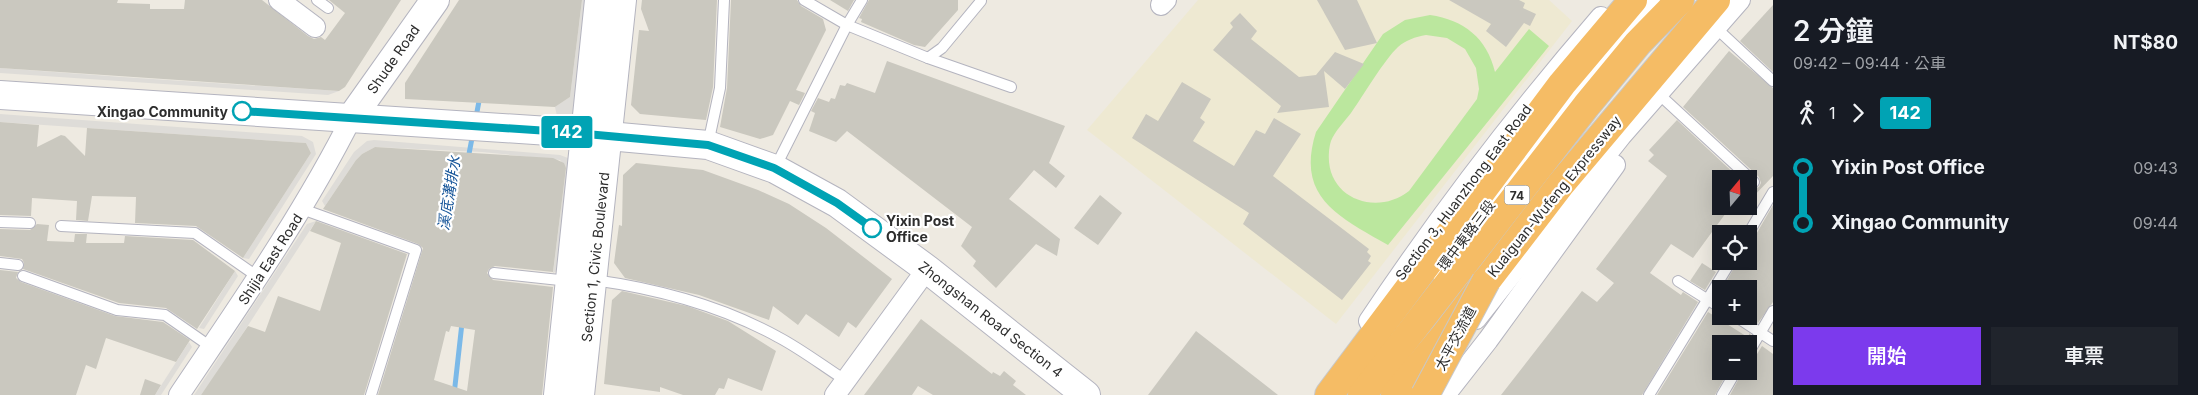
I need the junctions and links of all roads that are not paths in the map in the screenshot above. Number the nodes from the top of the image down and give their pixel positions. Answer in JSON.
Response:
{"nodes":[{"id":1,"x":317,"y":0,"type":"edge"},
{"id":2,"x":435,"y":0,"type":"edge"},
{"id":3,"x":599,"y":0,"type":"edge"},
{"id":4,"x":622,"y":0,"type":"edge"},
{"id":5,"x":724,"y":0,"type":"edge"},
{"id":6,"x":804,"y":0,"type":"edge"},
{"id":7,"x":862,"y":0,"type":"edge"},
{"id":8,"x":981,"y":0,"type":"edge"},
{"id":9,"x":1616,"y":0,"type":"edge"},
{"id":10,"x":1633,"y":0,"type":"edge"},
{"id":11,"x":1650,"y":0,"type":"edge"},
{"id":12,"x":1680,"y":0,"type":"edge"},
{"id":13,"x":1716,"y":0,"type":"edge"},
{"id":14,"x":1740,"y":0,"type":"edge"},
{"id":15,"x":289,"y":3,"type":"edge"},
{"id":16,"x":328,"y":8,"type":"dead end"},
{"id":17,"x":847,"y":25,"type":"junction"},
{"id":18,"x":315,"y":27,"type":"dead end"},
{"id":19,"x":1715,"y":27,"type":"junction"},
{"id":20,"x":1699,"y":45,"type":"junction"},
{"id":21,"x":928,"y":58,"type":"junction"},
{"id":22,"x":1773,"y":82,"type":"edge"},
{"id":23,"x":1011,"y":87,"type":"dead end"},
{"id":24,"x":0,"y":95,"type":"edge"},
{"id":25,"x":1663,"y":98,"type":"junction"},
{"id":26,"x":352,"y":117,"type":"junction"},
{"id":27,"x":596,"y":135,"type":"junction"},
{"id":28,"x":708,"y":145,"type":"junction"},
{"id":29,"x":774,"y":168,"type":"junction"},
{"id":30,"x":1741,"y":170,"type":"edge"},
{"id":31,"x":1773,"y":192,"type":"edge"},
{"id":32,"x":302,"y":209,"type":"junction"},
{"id":33,"x":0,"y":222,"type":"edge"},
{"id":34,"x":30,"y":223,"type":"dead end"},
{"id":35,"x":1753,"y":225,"type":"edge"},
{"id":36,"x":61,"y":226,"type":"dead end"},
{"id":37,"x":0,"y":263,"type":"edge"},
{"id":38,"x":18,"y":265,"type":"dead end"},
{"id":39,"x":927,"y":268,"type":"junction"},
{"id":40,"x":1726,"y":270,"type":"edge"},
{"id":41,"x":494,"y":273,"type":"dead end"},
{"id":42,"x":24,"y":276,"type":"dead end"},
{"id":43,"x":258,"y":277,"type":"junction"},
{"id":44,"x":581,"y":281,"type":"junction"},
{"id":45,"x":1486,"y":281,"type":"junction"},
{"id":46,"x":1678,"y":281,"type":"dead end"},
{"id":47,"x":1708,"y":300,"type":"junction"},
{"id":48,"x":1712,"y":302,"type":"edge"},
{"id":49,"x":1773,"y":311,"type":"edge"},
{"id":50,"x":1748,"y":325,"type":"edge"},
{"id":51,"x":1760,"y":333,"type":"junction"},
{"id":52,"x":1757,"y":338,"type":"edge"},
{"id":53,"x":1773,"y":341,"type":"edge"},
{"id":54,"x":212,"y":347,"type":"junction"},
{"id":55,"x":1731,"y":380,"type":"edge"},
{"id":56,"x":840,"y":388,"type":"edge"},
{"id":57,"x":179,"y":395,"type":"edge"},
{"id":58,"x":370,"y":395,"type":"edge"},
{"id":59,"x":558,"y":395,"type":"edge"},
{"id":60,"x":580,"y":395,"type":"edge"},
{"id":61,"x":1086,"y":395,"type":"edge"},
{"id":62,"x":1329,"y":395,"type":"edge"},
{"id":63,"x":1362,"y":395,"type":"edge"},
{"id":64,"x":1395,"y":395,"type":"edge"},
{"id":65,"x":1415,"y":395,"type":"edge"},
{"id":66,"x":1425,"y":395,"type":"edge"},
{"id":67,"x":1446,"y":395,"type":"edge"},
{"id":68,"x":1649,"y":395,"type":"edge"},
{"id":69,"x":1722,"y":395,"type":"edge"}],
"edges":[{"from":1,"to":16,"type":"lane"},
{"from":2,"to":26,"type":"street","name":"Shude Road"},
{"from":3,"to":27,"type":"street","name":"Section 1, Civic Boulevard"},
{"from":4,"to":27,"type":"street","name":"Section 1, Civic Boulevard"},
{"from":5,"to":28,"type":"lane"},
{"from":6,"to":17,"type":"lane"},
{"from":7,"to":17,"type":"lane"},
{"from":8,"to":21,"type":"lane"},
{"from":9,"to":62,"type":"street","name":"Section 3, Huanzhong East Road"},
{"from":10,"to":62,"type":"highway","number":"74"},
{"from":11,"to":62,"type":"street","name":"環中東路三段"},
{"from":12,"to":63,"type":"highway","name":"Kuaiguan-Wufeng Expressway","number":"74"},
{"from":13,"to":45,"type":"highway","name":"Kuaiguan-Wufeng Expressway","number":"74"},
{"from":14,"to":19,"type":"street"},
{"from":15,"to":18,"type":"street"},
{"from":17,"to":21,"type":"lane"},
{"from":17,"to":29,"type":"lane"},
{"from":19,"to":20,"type":"street"},
{"from":19,"to":22,"type":"lane"},
{"from":20,"to":25,"type":"street"},
{"from":20,"to":65,"type":"street"},
{"from":21,"to":23,"type":"lane"},
{"from":24,"to":26,"type":"street","name":"Zhongshan Road Section 4"},
{"from":25,"to":30,"type":"lane"},
{"from":25,"to":67,"type":"street"},
{"from":26,"to":27,"type":"street","name":"Zhongshan Road Section 4"},
{"from":26,"to":32,"type":"street","name":"Shijia East Road"},
{"from":27,"to":28,"type":"street","name":"Zhongshan Road Section 4"},
{"from":27,"to":44,"type":"street","name":"Section 1, Civic Boulevard"},
{"from":28,"to":29,"type":"street","name":"Zhongshan Road Section 4"},
{"from":29,"to":39,"type":"street","name":"Zhongshan Road Section 4"},
{"from":31,"to":35,"type":"lane"},
{"from":32,"to":43,"type":"street","name":"Shijia East Road"},
{"from":32,"to":58,"type":"lane"},
{"from":33,"to":34,"type":"lane"},
{"from":36,"to":43,"type":"lane"},
{"from":37,"to":38,"type":"lane"},
{"from":39,"to":56,"type":"street"},
{"from":39,"to":61,"type":"street","name":"Zhongshan Road Section 4"},
{"from":40,"to":47,"type":"lane"},
{"from":41,"to":44,"type":"lane"},
{"from":42,"to":54,"type":"lane"},
{"from":43,"to":54,"type":"street","name":"Shijia East Road"},
{"from":44,"to":56,"type":"lane"},
{"from":44,"to":59,"type":"street","name":"Section 1, Civic Boulevard"},
{"from":44,"to":60,"type":"street","name":"Section 1, Civic Boulevard"},
{"from":45,"to":64,"type":"highway","name":"Kuaiguan-Wufeng Expressway","number":"74","bridge":true},
{"from":45,"to":66,"type":"highway","name":"太平交流道","number":"74","bridge":true},
{"from":46,"to":47,"type":"lane"},
{"from":47,"to":48,"type":"lane"},
{"from":47,"to":68,"type":"lane"},
{"from":49,"to":51,"type":"lane"},
{"from":50,"to":51,"type":"lane"},
{"from":51,"to":52,"type":"lane"},
{"from":51,"to":53,"type":"lane"},
{"from":54,"to":57,"type":"street","name":"Shijia East Road"},
{"from":55,"to":69,"type":"lane"}]}
